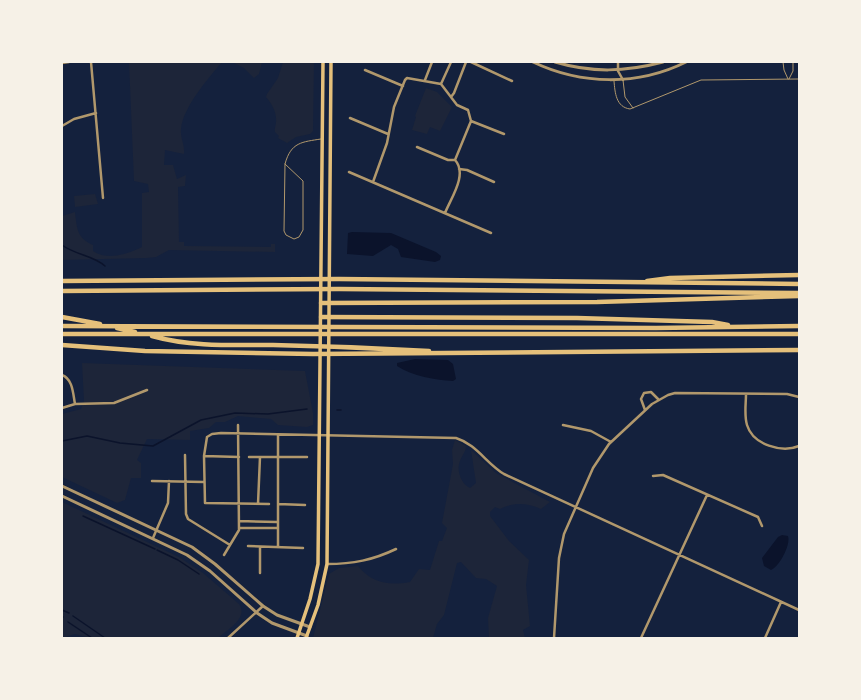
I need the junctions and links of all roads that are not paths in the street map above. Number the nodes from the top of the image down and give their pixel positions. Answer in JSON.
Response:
{"nodes":[{"id":1,"x":69,"y":62,"type":"edge"},
{"id":2,"x":91,"y":62,"type":"edge"},
{"id":3,"x":323,"y":62,"type":"edge"},
{"id":4,"x":331,"y":62,"type":"edge"},
{"id":5,"x":432,"y":62,"type":"edge"},
{"id":6,"x":451,"y":62,"type":"edge"},
{"id":7,"x":466,"y":62,"type":"edge"},
{"id":8,"x":472,"y":62,"type":"edge"},
{"id":9,"x":533,"y":62,"type":"edge"},
{"id":10,"x":555,"y":62,"type":"edge"},
{"id":11,"x":618,"y":62,"type":"edge"},
{"id":12,"x":663,"y":62,"type":"edge"},
{"id":13,"x":686,"y":62,"type":"edge"},
{"id":14,"x":783,"y":62,"type":"edge"},
{"id":15,"x":793,"y":62,"type":"edge"},
{"id":16,"x":62,"y":63,"type":"edge"},
{"id":17,"x":365,"y":70,"type":"dead end"},
{"id":18,"x":618,"y":71,"type":"junction"},
{"id":19,"x":788,"y":79,"type":"junction"},
{"id":20,"x":799,"y":79,"type":"edge"},
{"id":21,"x":425,"y":80,"type":"junction"},
{"id":22,"x":623,"y":80,"type":"junction"},
{"id":23,"x":512,"y":81,"type":"dead end"},
{"id":24,"x":614,"y":81,"type":"junction"},
{"id":25,"x":441,"y":84,"type":"junction"},
{"id":26,"x":403,"y":86,"type":"junction"},
{"id":27,"x":451,"y":97,"type":"junction"},
{"id":28,"x":634,"y":108,"type":"junction"},
{"id":29,"x":96,"y":113,"type":"junction"},
{"id":30,"x":350,"y":118,"type":"dead end"},
{"id":31,"x":471,"y":121,"type":"junction"},
{"id":32,"x":62,"y":126,"type":"edge"},
{"id":33,"x":388,"y":134,"type":"junction"},
{"id":34,"x":504,"y":134,"type":"dead end"},
{"id":35,"x":322,"y":139,"type":"junction"},
{"id":36,"x":331,"y":140,"type":"junction"},
{"id":37,"x":417,"y":147,"type":"dead end"},
{"id":38,"x":455,"y":160,"type":"junction"},
{"id":39,"x":284,"y":164,"type":"junction"},
{"id":40,"x":459,"y":169,"type":"junction"},
{"id":41,"x":349,"y":172,"type":"dead end"},
{"id":42,"x":372,"y":182,"type":"junction"},
{"id":43,"x":494,"y":182,"type":"dead end"},
{"id":44,"x":103,"y":198,"type":"dead end"},
{"id":45,"x":445,"y":213,"type":"junction"},
{"id":46,"x":491,"y":233,"type":"dead end"},
{"id":47,"x":799,"y":274,"type":"edge"},
{"id":48,"x":62,"y":281,"type":"edge"},
{"id":49,"x":629,"y":283,"type":"junction"},
{"id":50,"x":799,"y":284,"type":"edge"},
{"id":51,"x":62,"y":291,"type":"edge"},
{"id":52,"x":799,"y":294,"type":"edge"},
{"id":53,"x":321,"y":303,"type":"junction"},
{"id":54,"x":330,"y":303,"type":"junction"},
{"id":55,"x":62,"y":317,"type":"edge"},
{"id":56,"x":321,"y":317,"type":"junction"},
{"id":57,"x":330,"y":317,"type":"junction"},
{"id":58,"x":62,"y":326,"type":"edge"},
{"id":59,"x":799,"y":326,"type":"edge"},
{"id":60,"x":739,"y":327,"type":"junction"},
{"id":61,"x":62,"y":334,"type":"edge"},
{"id":62,"x":799,"y":334,"type":"edge"},
{"id":63,"x":62,"y":345,"type":"edge"},
{"id":64,"x":799,"y":350,"type":"edge"},
{"id":65,"x":467,"y":353,"type":"junction"},
{"id":66,"x":62,"y":375,"type":"edge"},
{"id":67,"x":147,"y":390,"type":"dead end"},
{"id":68,"x":746,"y":394,"type":"junction"},
{"id":69,"x":799,"y":397,"type":"edge"},
{"id":70,"x":658,"y":399,"type":"junction"},
{"id":71,"x":75,"y":404,"type":"junction"},
{"id":72,"x":62,"y":408,"type":"edge"},
{"id":73,"x":645,"y":410,"type":"junction"},
{"id":74,"x":238,"y":425,"type":"dead end"},
{"id":75,"x":562,"y":425,"type":"dead end"},
{"id":76,"x":238,"y":433,"type":"junction"},
{"id":77,"x":278,"y":435,"type":"junction"},
{"id":78,"x":320,"y":436,"type":"junction"},
{"id":79,"x":329,"y":436,"type":"junction"},
{"id":80,"x":611,"y":442,"type":"junction"},
{"id":81,"x":799,"y":446,"type":"edge"},
{"id":82,"x":185,"y":455,"type":"dead end"},
{"id":83,"x":204,"y":456,"type":"junction"},
{"id":84,"x":239,"y":457,"type":"junction"},
{"id":85,"x":249,"y":457,"type":"dead end"},
{"id":86,"x":260,"y":457,"type":"junction"},
{"id":87,"x":279,"y":457,"type":"junction"},
{"id":88,"x":307,"y":458,"type":"dead end"},
{"id":89,"x":653,"y":476,"type":"dead end"},
{"id":90,"x":152,"y":481,"type":"dead end"},
{"id":91,"x":169,"y":481,"type":"junction"},
{"id":92,"x":186,"y":482,"type":"junction"},
{"id":93,"x":204,"y":482,"type":"junction"},
{"id":94,"x":62,"y":486,"type":"edge"},
{"id":95,"x":707,"y":495,"type":"junction"},
{"id":96,"x":62,"y":496,"type":"edge"},
{"id":97,"x":239,"y":504,"type":"junction"},
{"id":98,"x":258,"y":504,"type":"junction"},
{"id":99,"x":269,"y":504,"type":"dead end"},
{"id":100,"x":278,"y":504,"type":"junction"},
{"id":101,"x":305,"y":505,"type":"dead end"},
{"id":102,"x":576,"y":507,"type":"junction"},
{"id":103,"x":239,"y":521,"type":"junction"},
{"id":104,"x":277,"y":522,"type":"junction"},
{"id":105,"x":762,"y":526,"type":"dead end"},
{"id":106,"x":239,"y":528,"type":"junction"},
{"id":107,"x":277,"y":528,"type":"junction"},
{"id":108,"x":157,"y":530,"type":"junction"},
{"id":109,"x":153,"y":538,"type":"junction"},
{"id":110,"x":230,"y":545,"type":"junction"},
{"id":111,"x":248,"y":546,"type":"dead end"},
{"id":112,"x":260,"y":547,"type":"junction"},
{"id":113,"x":278,"y":547,"type":"junction"},
{"id":114,"x":303,"y":548,"type":"dead end"},
{"id":115,"x":396,"y":549,"type":"dead end"},
{"id":116,"x":224,"y":555,"type":"dead end"},
{"id":117,"x":680,"y":555,"type":"junction"},
{"id":118,"x":327,"y":564,"type":"junction"},
{"id":119,"x":260,"y":573,"type":"dead end"},
{"id":120,"x":781,"y":602,"type":"junction"},
{"id":121,"x":263,"y":606,"type":"junction"},
{"id":122,"x":799,"y":610,"type":"edge"},
{"id":123,"x":257,"y":613,"type":"junction"},
{"id":124,"x":302,"y":624,"type":"junction"},
{"id":125,"x":311,"y":627,"type":"junction"},
{"id":126,"x":299,"y":633,"type":"junction"},
{"id":127,"x":307,"y":637,"type":"edge"},
{"id":128,"x":228,"y":638,"type":"edge"},
{"id":129,"x":297,"y":638,"type":"edge"},
{"id":130,"x":554,"y":638,"type":"edge"},
{"id":131,"x":641,"y":638,"type":"edge"},
{"id":132,"x":765,"y":638,"type":"edge"}],
"edges":[{"from":1,"to":16,"type":"street"},
{"from":2,"to":29,"type":"street"},
{"from":3,"to":35,"type":"main road"},
{"from":4,"to":36,"type":"main road"},
{"from":5,"to":21,"type":"street"},
{"from":6,"to":25,"type":"street"},
{"from":7,"to":27,"type":"street"},
{"from":8,"to":23,"type":"street"},
{"from":9,"to":24,"type":"street"},
{"from":10,"to":18,"type":"street"},
{"from":11,"to":18,"type":"street"},
{"from":12,"to":18,"type":"street"},
{"from":13,"to":22,"type":"street"},
{"from":14,"to":19,"type":"lane"},
{"from":15,"to":19,"type":"lane"},
{"from":17,"to":26,"type":"street"},
{"from":18,"to":22,"type":"street"},
{"from":18,"to":24,"type":"street"},
{"from":19,"to":20,"type":"lane"},
{"from":19,"to":28,"type":"lane"},
{"from":21,"to":25,"type":"street"},
{"from":21,"to":26,"type":"street"},
{"from":22,"to":24,"type":"street"},
{"from":22,"to":28,"type":"lane"},
{"from":24,"to":28,"type":"lane"},
{"from":25,"to":27,"type":"street"},
{"from":26,"to":33,"type":"street"},
{"from":27,"to":31,"type":"street"},
{"from":29,"to":32,"type":"street"},
{"from":29,"to":44,"type":"street"},
{"from":30,"to":33,"type":"street"},
{"from":31,"to":34,"type":"street"},
{"from":31,"to":38,"type":"street"},
{"from":33,"to":42,"type":"street"},
{"from":35,"to":36,"type":"lane"},
{"from":35,"to":39,"type":"lane"},
{"from":35,"to":53,"type":"main road"},
{"from":36,"to":54,"type":"main road"},
{"from":37,"to":38,"type":"street"},
{"from":38,"to":40,"type":"street"},
{"from":39,"to":39,"type":"lane"},
{"from":40,"to":43,"type":"street"},
{"from":40,"to":45,"type":"street"},
{"from":41,"to":42,"type":"street"},
{"from":42,"to":45,"type":"street"},
{"from":45,"to":46,"type":"street"},
{"from":47,"to":49,"type":"highway"},
{"from":48,"to":49,"type":"highway"},
{"from":49,"to":50,"type":"highway"},
{"from":51,"to":52,"type":"highway"},
{"from":52,"to":54,"type":"highway"},
{"from":53,"to":54,"type":"highway"},
{"from":53,"to":56,"type":"main road"},
{"from":54,"to":57,"type":"main road"},
{"from":55,"to":65,"type":"highway"},
{"from":56,"to":57,"type":"highway"},
{"from":56,"to":78,"type":"main road"},
{"from":57,"to":60,"type":"highway"},
{"from":57,"to":79,"type":"main road"},
{"from":58,"to":60,"type":"highway"},
{"from":59,"to":60,"type":"highway"},
{"from":61,"to":62,"type":"highway"},
{"from":63,"to":65,"type":"highway"},
{"from":64,"to":65,"type":"highway"},
{"from":66,"to":71,"type":"street"},
{"from":67,"to":71,"type":"street"},
{"from":68,"to":69,"type":"street"},
{"from":68,"to":70,"type":"street"},
{"from":68,"to":81,"type":"street"},
{"from":70,"to":73,"type":"street"},
{"from":70,"to":73,"type":"street"},
{"from":71,"to":72,"type":"street"},
{"from":73,"to":80,"type":"street"},
{"from":74,"to":76,"type":"street"},
{"from":75,"to":80,"type":"street"},
{"from":76,"to":77,"type":"street"},
{"from":76,"to":83,"type":"street"},
{"from":76,"to":84,"type":"street"},
{"from":77,"to":78,"type":"street"},
{"from":77,"to":87,"type":"street"},
{"from":78,"to":79,"type":"street"},
{"from":78,"to":124,"type":"main road"},
{"from":79,"to":102,"type":"street"},
{"from":79,"to":118,"type":"main road"},
{"from":80,"to":102,"type":"street"},
{"from":82,"to":92,"type":"street"},
{"from":83,"to":84,"type":"street"},
{"from":83,"to":93,"type":"street"},
{"from":84,"to":97,"type":"street"},
{"from":85,"to":86,"type":"street"},
{"from":86,"to":87,"type":"street"},
{"from":86,"to":98,"type":"street"},
{"from":87,"to":88,"type":"street"},
{"from":87,"to":100,"type":"street"},
{"from":89,"to":95,"type":"street"},
{"from":90,"to":91,"type":"street"},
{"from":91,"to":92,"type":"street"},
{"from":91,"to":108,"type":"street"},
{"from":92,"to":93,"type":"street"},
{"from":92,"to":110,"type":"street"},
{"from":93,"to":97,"type":"street"},
{"from":94,"to":108,"type":"street"},
{"from":95,"to":105,"type":"street"},
{"from":95,"to":117,"type":"street"},
{"from":96,"to":109,"type":"street"},
{"from":97,"to":98,"type":"street"},
{"from":97,"to":103,"type":"street"},
{"from":98,"to":99,"type":"street"},
{"from":100,"to":101,"type":"street"},
{"from":100,"to":104,"type":"street"},
{"from":102,"to":117,"type":"street"},
{"from":102,"to":130,"type":"street"},
{"from":103,"to":104,"type":"street"},
{"from":103,"to":106,"type":"street"},
{"from":104,"to":107,"type":"street"},
{"from":106,"to":107,"type":"street"},
{"from":106,"to":110,"type":"street"},
{"from":107,"to":113,"type":"street"},
{"from":108,"to":109,"type":"street"},
{"from":108,"to":121,"type":"street"},
{"from":109,"to":123,"type":"street"},
{"from":110,"to":116,"type":"street"},
{"from":111,"to":112,"type":"street"},
{"from":112,"to":113,"type":"street"},
{"from":112,"to":119,"type":"street"},
{"from":113,"to":114,"type":"street"},
{"from":115,"to":118,"type":"street"},
{"from":117,"to":120,"type":"street"},
{"from":117,"to":131,"type":"street"},
{"from":118,"to":125,"type":"main road"},
{"from":120,"to":122,"type":"street"},
{"from":120,"to":132,"type":"street"},
{"from":121,"to":123,"type":"street"},
{"from":121,"to":124,"type":"street"},
{"from":123,"to":126,"type":"street"},
{"from":123,"to":128,"type":"street"},
{"from":124,"to":125,"type":"street"},
{"from":124,"to":126,"type":"main road"},
{"from":125,"to":127,"type":"main road"},
{"from":126,"to":127,"type":"street"},
{"from":126,"to":129,"type":"main road"}]}
